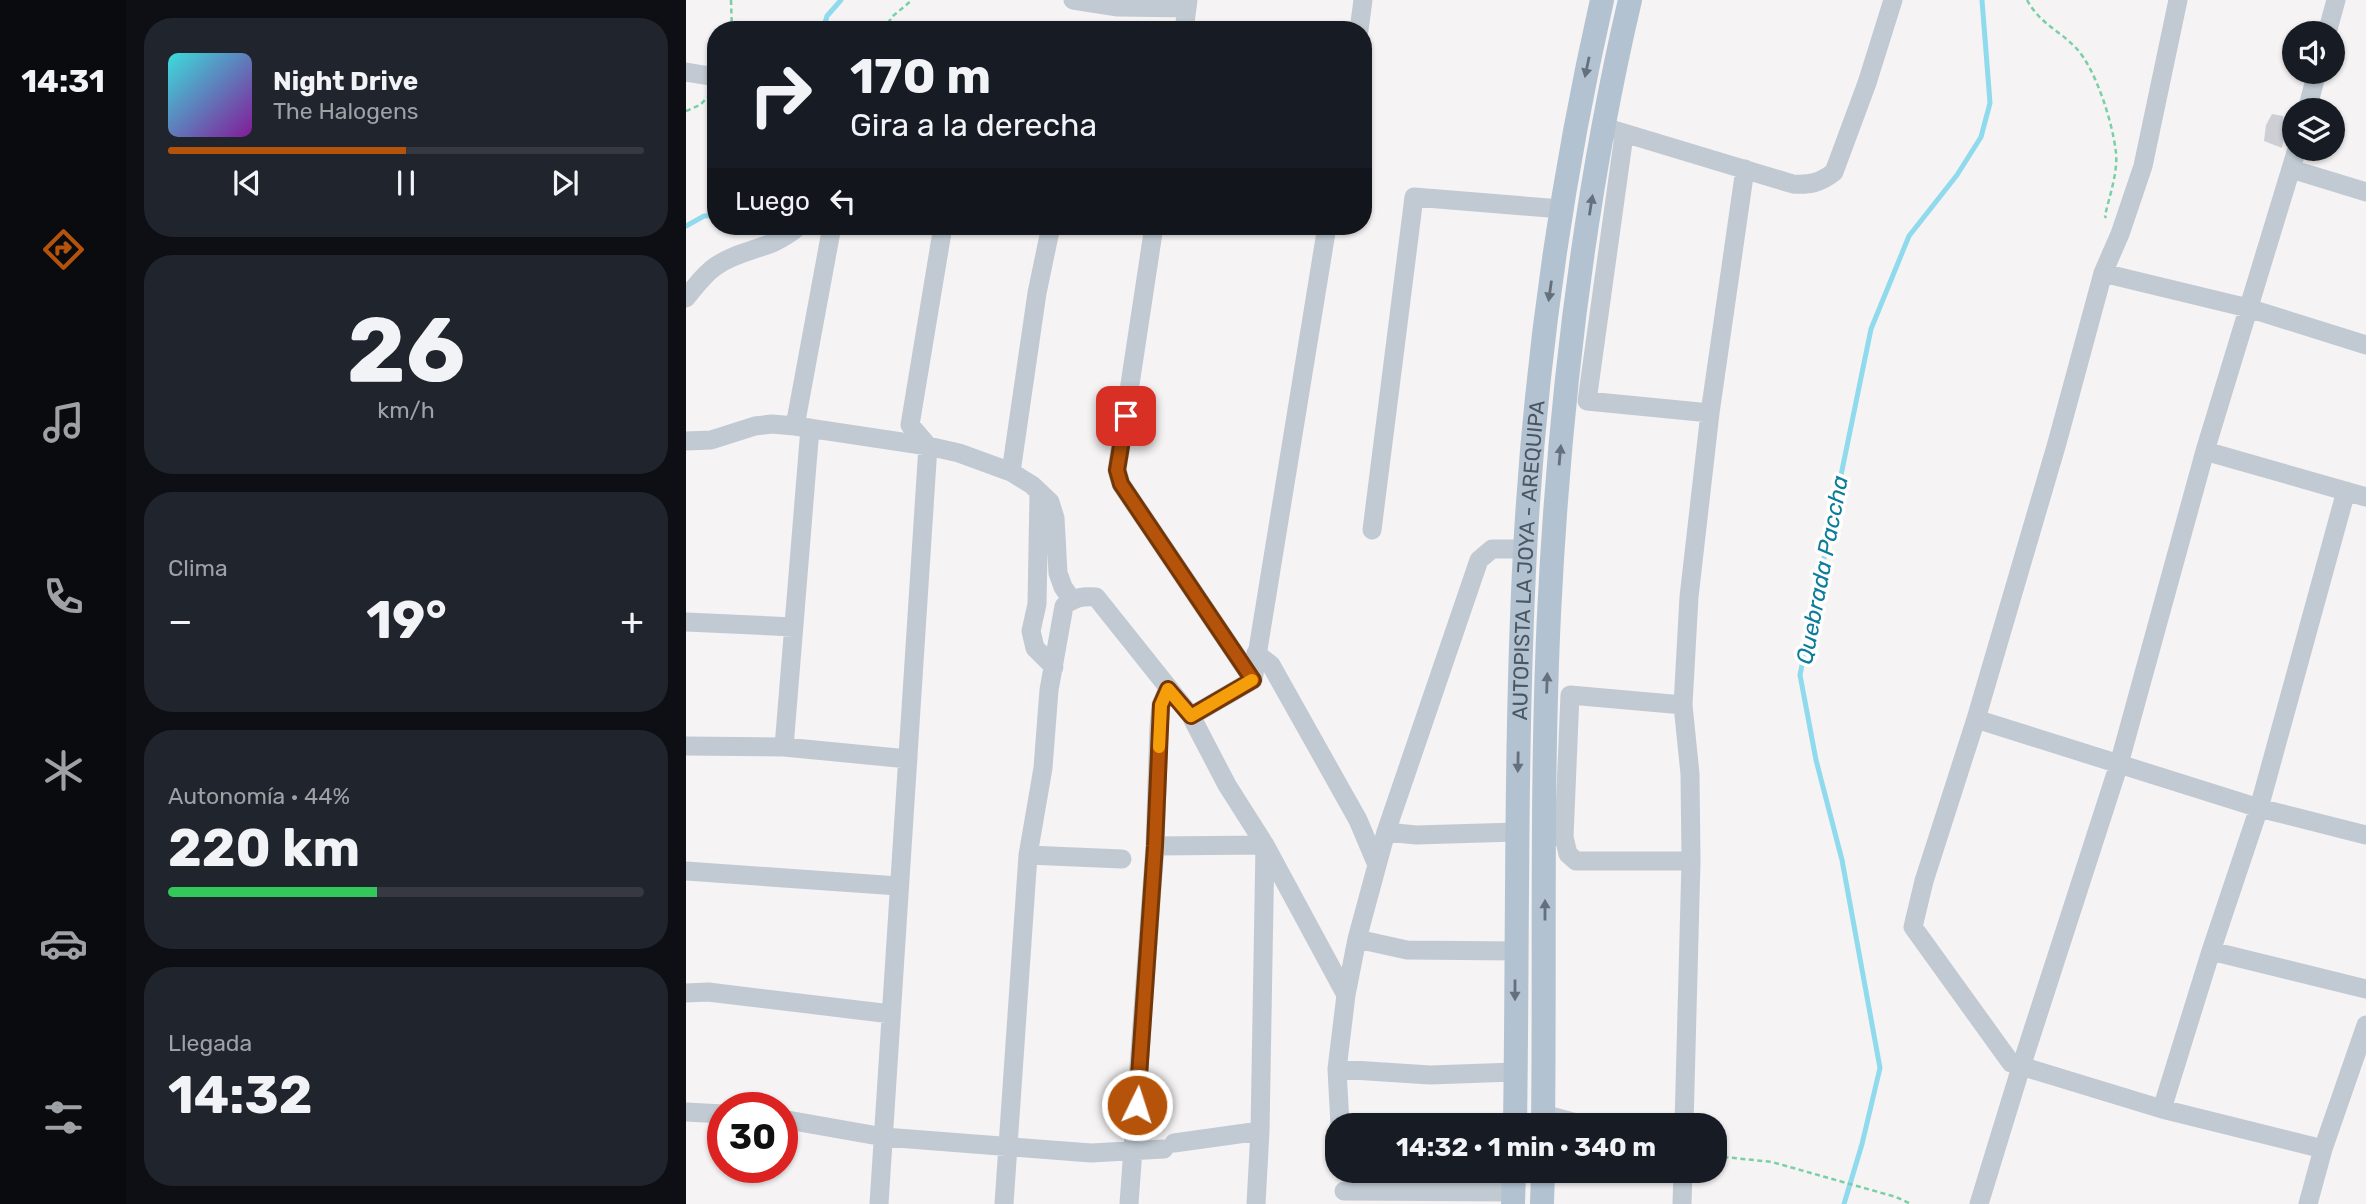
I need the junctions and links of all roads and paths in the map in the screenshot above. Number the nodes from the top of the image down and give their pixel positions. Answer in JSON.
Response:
{"nodes":[{"id":1,"x":731,"y":0,"type":"edge"},
{"id":2,"x":912,"y":0,"type":"edge"},
{"id":3,"x":1073,"y":0,"type":"edge"},
{"id":4,"x":1363,"y":0,"type":"edge"},
{"id":5,"x":1602,"y":0,"type":"edge"},
{"id":6,"x":1630,"y":0,"type":"edge"},
{"id":7,"x":1893,"y":0,"type":"edge"},
{"id":8,"x":2026,"y":0,"type":"edge"},
{"id":9,"x":2178,"y":0,"type":"edge"},
{"id":10,"x":2336,"y":0,"type":"edge"},
{"id":11,"x":1188,"y":4,"type":"edge"},
{"id":12,"x":732,"y":21,"type":"edge"},
{"id":13,"x":889,"y":21,"type":"edge"},
{"id":14,"x":1360,"y":21,"type":"edge"},
{"id":15,"x":2330,"y":21,"type":"edge"},
{"id":16,"x":686,"y":72,"type":"edge"},
{"id":17,"x":707,"y":76,"type":"edge"},
{"id":18,"x":707,"y":98,"type":"edge"},
{"id":19,"x":686,"y":111,"type":"edge"},
{"id":20,"x":1614,"y":131,"type":"junction"},
{"id":21,"x":2293,"y":161,"type":"edge"},
{"id":22,"x":1745,"y":169,"type":"junction"},
{"id":23,"x":2291,"y":169,"type":"junction"},
{"id":24,"x":2366,"y":192,"type":"edge"},
{"id":25,"x":1561,"y":209,"type":"junction"},
{"id":26,"x":2120,"y":234,"type":"junction"},
{"id":27,"x":786,"y":235,"type":"edge"},
{"id":28,"x":831,"y":235,"type":"edge"},
{"id":29,"x":942,"y":235,"type":"edge"},
{"id":30,"x":1049,"y":235,"type":"edge"},
{"id":31,"x":1153,"y":235,"type":"edge"},
{"id":32,"x":1326,"y":235,"type":"edge"},
{"id":33,"x":2103,"y":273,"type":"junction"},
{"id":34,"x":686,"y":298,"type":"edge"},
{"id":35,"x":2248,"y":308,"type":"junction"},
{"id":36,"x":2366,"y":345,"type":"edge"},
{"id":37,"x":1710,"y":413,"type":"junction"},
{"id":38,"x":802,"y":427,"type":"junction"},
{"id":39,"x":686,"y":441,"type":"edge"},
{"id":40,"x":928,"y":446,"type":"junction"},
{"id":41,"x":2205,"y":451,"type":"junction"},
{"id":42,"x":1011,"y":472,"type":"junction"},
{"id":43,"x":2346,"y":491,"type":"junction"},
{"id":44,"x":1039,"y":494,"type":"junction"},
{"id":45,"x":2366,"y":497,"type":"edge"},
{"id":46,"x":1372,"y":530,"type":"dead end"},
{"id":47,"x":1525,"y":549,"type":"junction"},
{"id":48,"x":1072,"y":600,"type":"junction"},
{"id":49,"x":686,"y":622,"type":"edge"},
{"id":50,"x":794,"y":627,"type":"junction"},
{"id":51,"x":1256,"y":653,"type":"junction"},
{"id":52,"x":1054,"y":667,"type":"junction"},
{"id":53,"x":1253,"y":680,"type":"junction"},
{"id":54,"x":1168,"y":689,"type":"junction"},
{"id":55,"x":1682,"y":705,"type":"junction"},
{"id":56,"x":1191,"y":716,"type":"junction"},
{"id":57,"x":1976,"y":719,"type":"junction"},
{"id":58,"x":686,"y":747,"type":"edge"},
{"id":59,"x":784,"y":747,"type":"junction"},
{"id":60,"x":908,"y":759,"type":"junction"},
{"id":61,"x":2119,"y":764,"type":"junction"},
{"id":62,"x":2259,"y":808,"type":"junction"},
{"id":63,"x":1386,"y":832,"type":"junction"},
{"id":64,"x":1517,"y":832,"type":"junction"},
{"id":65,"x":2366,"y":835,"type":"edge"},
{"id":66,"x":1555,"y":836,"type":"junction"},
{"id":67,"x":1265,"y":845,"type":"junction"},
{"id":68,"x":1155,"y":846,"type":"junction"},
{"id":69,"x":1028,"y":855,"type":"junction"},
{"id":70,"x":1122,"y":859,"type":"dead end"},
{"id":71,"x":1691,"y":861,"type":"junction"},
{"id":72,"x":1377,"y":865,"type":"junction"},
{"id":73,"x":686,"y":871,"type":"edge"},
{"id":74,"x":898,"y":886,"type":"junction"},
{"id":75,"x":1357,"y":939,"type":"junction"},
{"id":76,"x":1515,"y":951,"type":"junction"},
{"id":77,"x":2211,"y":951,"type":"junction"},
{"id":78,"x":2366,"y":989,"type":"edge"},
{"id":79,"x":686,"y":993,"type":"edge"},
{"id":80,"x":1346,"y":995,"type":"junction"},
{"id":81,"x":891,"y":1014,"type":"junction"},
{"id":82,"x":2366,"y":1025,"type":"edge"},
{"id":83,"x":2021,"y":1067,"type":"junction"},
{"id":84,"x":1338,"y":1069,"type":"junction"},
{"id":85,"x":1516,"y":1072,"type":"junction"},
{"id":86,"x":2162,"y":1110,"type":"junction"},
{"id":87,"x":686,"y":1112,"type":"edge"},
{"id":88,"x":707,"y":1113,"type":"edge"},
{"id":89,"x":1340,"y":1113,"type":"edge"},
{"id":90,"x":1514,"y":1113,"type":"edge"},
{"id":91,"x":1543,"y":1113,"type":"edge"},
{"id":92,"x":1684,"y":1113,"type":"edge"},
{"id":93,"x":798,"y":1122,"type":"edge"},
{"id":94,"x":1260,"y":1131,"type":"junction"},
{"id":95,"x":884,"y":1138,"type":"junction"},
{"id":96,"x":1007,"y":1147,"type":"junction"},
{"id":97,"x":2323,"y":1149,"type":"junction"},
{"id":98,"x":1133,"y":1152,"type":"junction"},
{"id":99,"x":1727,"y":1157,"type":"edge"},
{"id":100,"x":1543,"y":1183,"type":"edge"},
{"id":101,"x":1683,"y":1183,"type":"edge"},
{"id":102,"x":1513,"y":1189,"type":"edge"},
{"id":103,"x":1344,"y":1197,"type":"edge"},
{"id":104,"x":880,"y":1204,"type":"edge"},
{"id":105,"x":1004,"y":1204,"type":"edge"},
{"id":106,"x":1129,"y":1204,"type":"edge"},
{"id":107,"x":1256,"y":1204,"type":"edge"},
{"id":108,"x":1542,"y":1204,"type":"edge"},
{"id":109,"x":1682,"y":1204,"type":"edge"},
{"id":110,"x":1911,"y":1204,"type":"edge"},
{"id":111,"x":1979,"y":1204,"type":"edge"},
{"id":112,"x":2308,"y":1204,"type":"edge"}],
"edges":[{"from":1,"to":12,"type":"path"},
{"from":2,"to":13,"type":"path"},
{"from":3,"to":11,"type":"street"},
{"from":4,"to":14,"type":"street"},
{"from":5,"to":25,"type":"main road","name":"AUTOPISTA LA JOYA - AREQUIPA","one_way":true},
{"from":6,"to":20,"type":"main road","name":"AUTOPISTA LA JOYA - AREQUIPA"},
{"from":7,"to":22,"type":"street"},
{"from":8,"to":26,"type":"path"},
{"from":9,"to":26,"type":"street"},
{"from":10,"to":15,"type":"street"},
{"from":16,"to":17,"type":"street"},
{"from":18,"to":19,"type":"path"},
{"from":20,"to":22,"type":"street"},
{"from":20,"to":37,"type":"street"},
{"from":66,"to":20,"type":"main road","name":"AUTOPISTA LA JOYA - AREQUIPA","one_way":true},
{"from":21,"to":23,"type":"street"},
{"from":22,"to":37,"type":"street"},
{"from":23,"to":24,"type":"street"},
{"from":23,"to":35,"type":"street"},
{"from":25,"to":46,"type":"street"},
{"from":25,"to":47,"type":"main road","name":"AUTOPISTA LA JOYA - AREQUIPA","one_way":true},
{"from":26,"to":33,"type":"street"},
{"from":27,"to":34,"type":"street"},
{"from":28,"to":38,"type":"street"},
{"from":29,"to":40,"type":"street"},
{"from":30,"to":42,"type":"street"},
{"from":31,"to":53,"type":"street"},
{"from":32,"to":51,"type":"street"},
{"from":33,"to":35,"type":"street"},
{"from":33,"to":57,"type":"street"},
{"from":35,"to":36,"type":"street"},
{"from":35,"to":41,"type":"street"},
{"from":37,"to":55,"type":"street"},
{"from":38,"to":39,"type":"street"},
{"from":38,"to":40,"type":"street"},
{"from":38,"to":50,"type":"street"},
{"from":40,"to":42,"type":"street"},
{"from":40,"to":60,"type":"street"},
{"from":41,"to":43,"type":"street"},
{"from":41,"to":61,"type":"street"},
{"from":42,"to":44,"type":"street"},
{"from":43,"to":45,"type":"street"},
{"from":43,"to":62,"type":"street"},
{"from":44,"to":48,"type":"street"},
{"from":44,"to":52,"type":"street"},
{"from":47,"to":63,"type":"street"},
{"from":47,"to":64,"type":"main road","name":"AUTOPISTA LA JOYA - AREQUIPA","one_way":true},
{"from":48,"to":52,"type":"street"},
{"from":48,"to":54,"type":"street"},
{"from":49,"to":50,"type":"street"},
{"from":50,"to":59,"type":"street"},
{"from":51,"to":53,"type":"street"},
{"from":51,"to":72,"type":"street"},
{"from":52,"to":69,"type":"street"},
{"from":53,"to":56,"type":"street"},
{"from":54,"to":56,"type":"street"},
{"from":54,"to":68,"type":"street"},
{"from":55,"to":66,"type":"street"},
{"from":55,"to":71,"type":"street"},
{"from":56,"to":67,"type":"street"},
{"from":57,"to":61,"type":"street"},
{"from":57,"to":83,"type":"street"},
{"from":58,"to":59,"type":"street"},
{"from":59,"to":60,"type":"street"},
{"from":60,"to":74,"type":"street"},
{"from":61,"to":62,"type":"street"},
{"from":61,"to":83,"type":"street"},
{"from":62,"to":65,"type":"street"},
{"from":62,"to":77,"type":"street"},
{"from":63,"to":64,"type":"street"},
{"from":63,"to":72,"type":"street"},
{"from":64,"to":76,"type":"main road","name":"AUTOPISTA LA JOYA - AREQUIPA"},
{"from":66,"to":71,"type":"street"},
{"from":91,"to":66,"type":"main road","name":"AUTOPISTA LA JOYA - AREQUIPA","one_way":true},
{"from":67,"to":68,"type":"street"},
{"from":67,"to":80,"type":"street"},
{"from":67,"to":94,"type":"street"},
{"from":68,"to":98,"type":"street"},
{"from":69,"to":70,"type":"street"},
{"from":69,"to":96,"type":"street"},
{"from":71,"to":92,"type":"street"},
{"from":72,"to":75,"type":"street"},
{"from":73,"to":74,"type":"street"},
{"from":74,"to":81,"type":"street"},
{"from":75,"to":76,"type":"street"},
{"from":75,"to":80,"type":"street"},
{"from":76,"to":85,"type":"main road","name":"AUTOPISTA LA JOYA - AREQUIPA","one_way":true},
{"from":77,"to":78,"type":"street"},
{"from":77,"to":86,"type":"street"},
{"from":79,"to":81,"type":"street"},
{"from":80,"to":84,"type":"street"},
{"from":81,"to":95,"type":"street"},
{"from":82,"to":97,"type":"street"},
{"from":83,"to":86,"type":"street"},
{"from":83,"to":111,"type":"street"},
{"from":84,"to":85,"type":"street"},
{"from":84,"to":89,"type":"street"},
{"from":85,"to":90,"type":"main road","name":"AUTOPISTA LA JOYA - AREQUIPA"},
{"from":86,"to":97,"type":"street"},
{"from":87,"to":88,"type":"street"},
{"from":93,"to":95,"type":"street"},
{"from":94,"to":98,"type":"street"},
{"from":94,"to":107,"type":"street"},
{"from":95,"to":96,"type":"street"},
{"from":95,"to":104,"type":"street"},
{"from":96,"to":98,"type":"street"},
{"from":96,"to":105,"type":"street"},
{"from":97,"to":112,"type":"street"},
{"from":98,"to":106,"type":"street"},
{"from":99,"to":110,"type":"path"},
{"from":100,"to":108,"type":"main road"},
{"from":101,"to":109,"type":"street"},
{"from":102,"to":103,"type":"street"}]}
